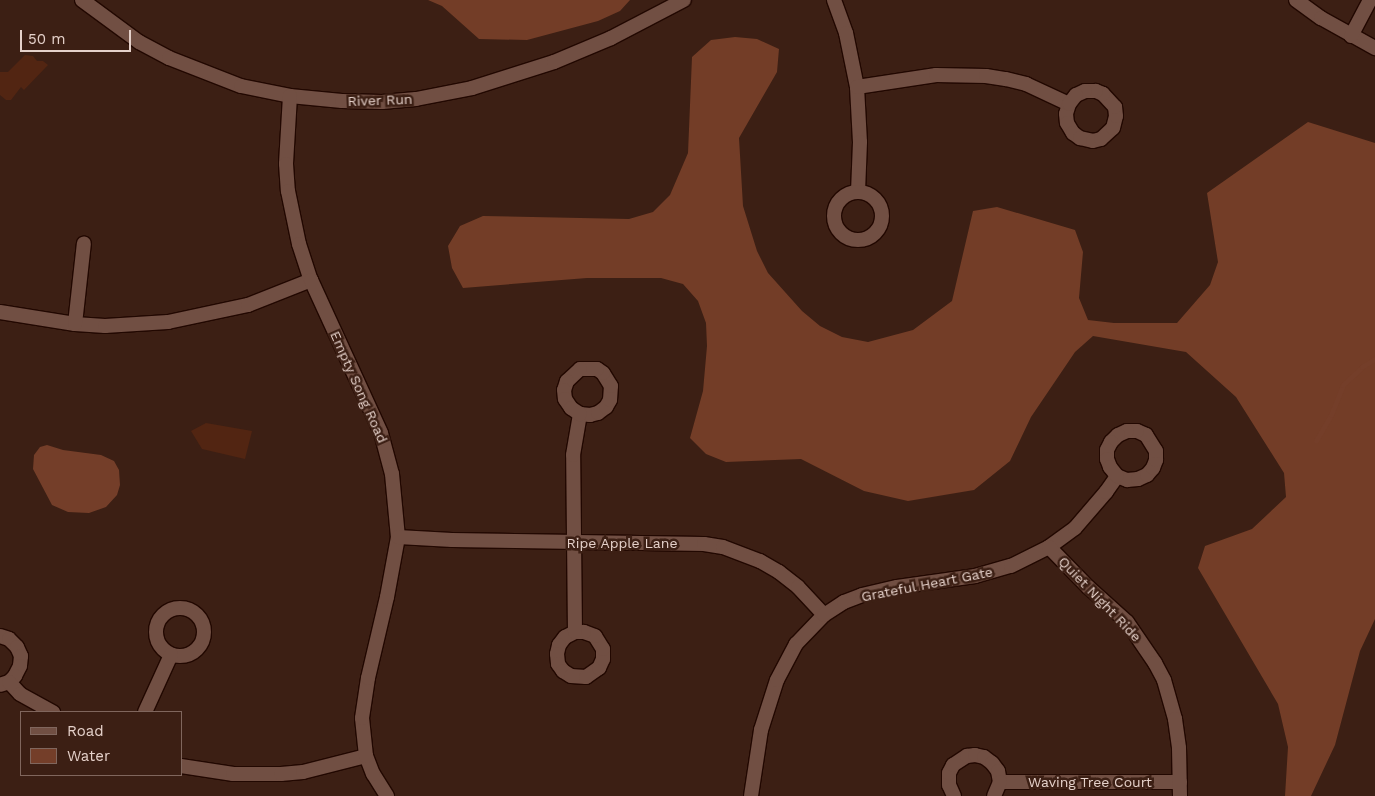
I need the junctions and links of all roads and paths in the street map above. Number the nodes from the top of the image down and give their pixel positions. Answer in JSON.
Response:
{"nodes":[{"id":1,"x":82,"y":0,"type":"edge"},
{"id":2,"x":684,"y":0,"type":"edge"},
{"id":3,"x":834,"y":0,"type":"edge"},
{"id":4,"x":1296,"y":0,"type":"edge"},
{"id":5,"x":1370,"y":0,"type":"edge"},
{"id":6,"x":1350,"y":36,"type":"junction"},
{"id":7,"x":1375,"y":48,"type":"edge"},
{"id":8,"x":857,"y":87,"type":"junction"},
{"id":9,"x":290,"y":96,"type":"junction"},
{"id":10,"x":1069,"y":104,"type":"dead end"},
{"id":11,"x":858,"y":191,"type":"dead end"},
{"id":12,"x":84,"y":243,"type":"dead end"},
{"id":13,"x":310,"y":280,"type":"junction"},
{"id":14,"x":0,"y":312,"type":"edge"},
{"id":15,"x":75,"y":324,"type":"junction"},
{"id":16,"x":580,"y":414,"type":"dead end"},
{"id":17,"x":1118,"y":476,"type":"dead end"},
{"id":18,"x":398,"y":538,"type":"junction"},
{"id":19,"x":574,"y":543,"type":"junction"},
{"id":20,"x":1050,"y":547,"type":"junction"},
{"id":21,"x":824,"y":615,"type":"junction"},
{"id":22,"x":575,"y":632,"type":"dead end"},
{"id":23,"x":0,"y":636,"type":"edge"},
{"id":24,"x":171,"y":655,"type":"dead end"},
{"id":25,"x":4,"y":683,"type":"edge"},
{"id":26,"x":51,"y":711,"type":"edge"},
{"id":27,"x":145,"y":711,"type":"edge"},
{"id":28,"x":366,"y":756,"type":"junction"},
{"id":29,"x":182,"y":766,"type":"edge"},
{"id":30,"x":1000,"y":782,"type":"junction"},
{"id":31,"x":1180,"y":789,"type":"edge"},
{"id":32,"x":386,"y":796,"type":"edge"},
{"id":33,"x":751,"y":796,"type":"edge"},
{"id":34,"x":954,"y":796,"type":"edge"},
{"id":35,"x":994,"y":796,"type":"edge"}],
"edges":[{"from":1,"to":9,"type":"street","name":"River Run"},
{"from":2,"to":9,"type":"street","name":"River Run"},
{"from":3,"to":8,"type":"street"},
{"from":4,"to":6,"type":"street"},
{"from":5,"to":6,"type":"street"},
{"from":6,"to":7,"type":"street"},
{"from":8,"to":10,"type":"street"},
{"from":8,"to":11,"type":"street"},
{"from":9,"to":13,"type":"street","name":"Empty Song Road"},
{"from":12,"to":15,"type":"street"},
{"from":13,"to":15,"type":"street"},
{"from":13,"to":18,"type":"street","name":"Empty Song Road"},
{"from":14,"to":15,"type":"street"},
{"from":16,"to":19,"type":"street"},
{"from":17,"to":20,"type":"street","name":"Grateful Heart Gate"},
{"from":18,"to":19,"type":"street","name":"Ripe Apple Lane"},
{"from":18,"to":28,"type":"street","name":"Empty Song Road"},
{"from":19,"to":21,"type":"street","name":"Ripe Apple Lane"},
{"from":19,"to":22,"type":"street"},
{"from":20,"to":21,"type":"street","name":"Grateful Heart Gate"},
{"from":20,"to":31,"type":"street","name":"Quiet Night Ride"},
{"from":21,"to":33,"type":"street","name":"Grateful Heart Gate"},
{"from":23,"to":25,"type":"street"},
{"from":24,"to":27,"type":"street"},
{"from":25,"to":26,"type":"street"},
{"from":28,"to":29,"type":"street"},
{"from":28,"to":32,"type":"street","name":"Empty Song Road"},
{"from":30,"to":31,"type":"street","name":"Waving Tree Court"},
{"from":30,"to":34,"type":"street"},
{"from":30,"to":35,"type":"street"}]}
